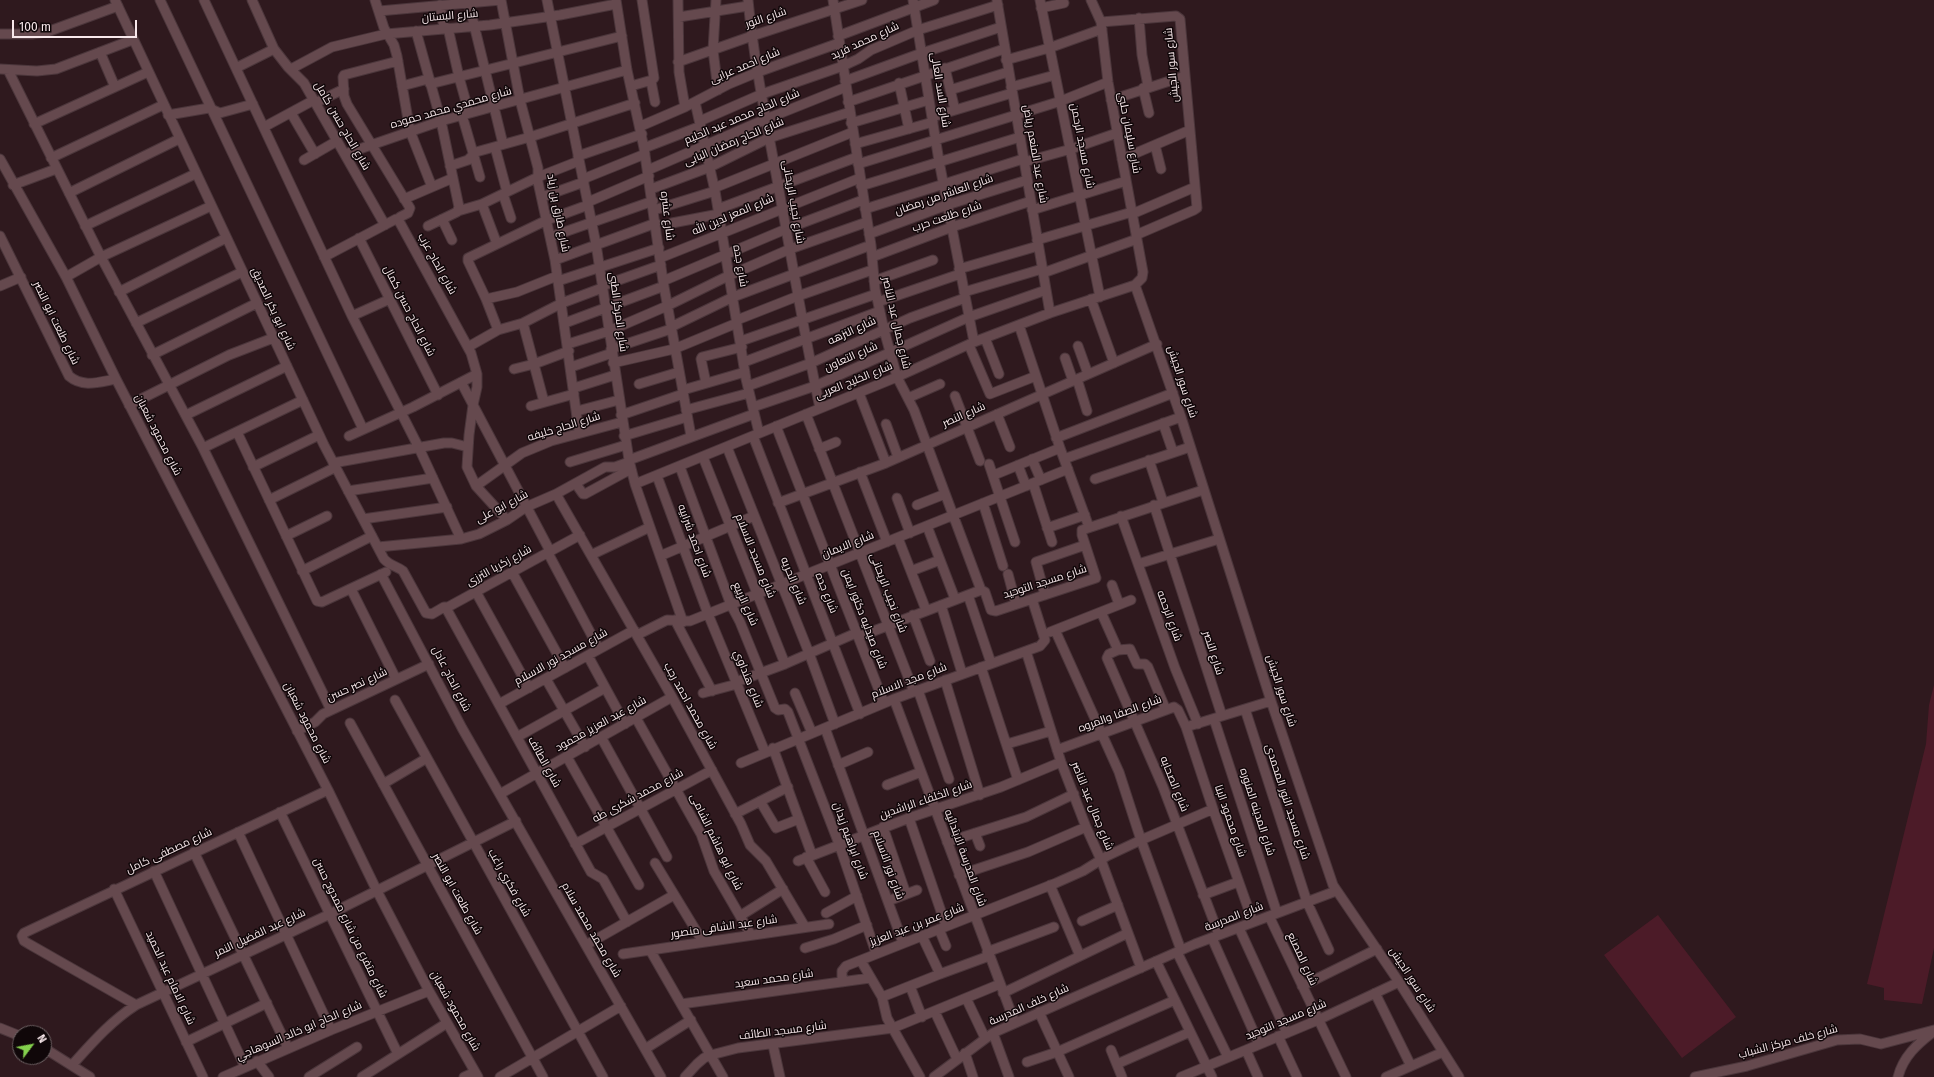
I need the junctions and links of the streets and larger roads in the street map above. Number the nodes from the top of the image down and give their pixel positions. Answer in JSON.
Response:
{"nodes":[{"id":1,"x":160,"y":0,"type":"edge"},
{"id":2,"x":204,"y":0,"type":"edge"},
{"id":3,"x":252,"y":0,"type":"edge"},
{"id":4,"x":376,"y":0,"type":"edge"},
{"id":5,"x":499,"y":0,"type":"edge"},
{"id":6,"x":547,"y":0,"type":"edge"},
{"id":7,"x":642,"y":0,"type":"edge"},
{"id":8,"x":678,"y":0,"type":"edge"},
{"id":9,"x":716,"y":0,"type":"edge"},
{"id":10,"x":862,"y":0,"type":"edge"},
{"id":11,"x":934,"y":0,"type":"edge"},
{"id":12,"x":1091,"y":0,"type":"edge"},
{"id":13,"x":468,"y":1,"type":"edge"},
{"id":14,"x":616,"y":2,"type":"edge"},
{"id":15,"x":1064,"y":2,"type":"dead end"},
{"id":16,"x":116,"y":3,"type":"edge"},
{"id":17,"x":419,"y":3,"type":"edge"},
{"id":18,"x":748,"y":3,"type":"edge"},
{"id":19,"x":914,"y":3,"type":"edge"},
{"id":20,"x":997,"y":3,"type":"edge"},
{"id":21,"x":834,"y":4,"type":"edge"},
{"id":22,"x":1041,"y":4,"type":"edge"},
{"id":23,"x":440,"y":5,"type":"junction"},
{"id":24,"x":716,"y":11,"type":"junction"},
{"id":25,"x":379,"y":12,"type":"junction"},
{"id":26,"x":550,"y":16,"type":"junction"},
{"id":27,"x":679,"y":17,"type":"junction"},
{"id":28,"x":1139,"y":18,"type":"junction"},
{"id":29,"x":504,"y":23,"type":"junction"},
{"id":30,"x":1101,"y":25,"type":"junction"},
{"id":31,"x":473,"y":26,"type":"junction"},
{"id":32,"x":1001,"y":27,"type":"junction"},
{"id":33,"x":446,"y":28,"type":"junction"},
{"id":34,"x":918,"y":30,"type":"junction"},
{"id":35,"x":416,"y":31,"type":"junction"},
{"id":36,"x":0,"y":34,"type":"edge"},
{"id":37,"x":386,"y":34,"type":"junction"},
{"id":38,"x":622,"y":36,"type":"junction"},
{"id":39,"x":752,"y":36,"type":"junction"},
{"id":40,"x":839,"y":39,"type":"junction"},
{"id":41,"x":132,"y":40,"type":"junction"},
{"id":42,"x":1049,"y":48,"type":"junction"},
{"id":43,"x":274,"y":49,"type":"junction"},
{"id":44,"x":1004,"y":49,"type":"junction"},
{"id":45,"x":713,"y":50,"type":"junction"},
{"id":46,"x":100,"y":52,"type":"junction"},
{"id":47,"x":922,"y":52,"type":"junction"},
{"id":48,"x":557,"y":53,"type":"junction"},
{"id":49,"x":1006,"y":60,"type":"junction"},
{"id":50,"x":398,"y":61,"type":"junction"},
{"id":51,"x":678,"y":62,"type":"junction"},
{"id":52,"x":512,"y":64,"type":"junction"},
{"id":53,"x":843,"y":66,"type":"junction"},
{"id":54,"x":236,"y":68,"type":"junction"},
{"id":55,"x":945,"y":68,"type":"junction"},
{"id":56,"x":291,"y":69,"type":"junction"},
{"id":57,"x":4,"y":70,"type":"edge"},
{"id":58,"x":627,"y":70,"type":"junction"},
{"id":59,"x":484,"y":71,"type":"junction"},
{"id":60,"x":148,"y":72,"type":"junction"},
{"id":61,"x":758,"y":72,"type":"junction"},
{"id":62,"x":1008,"y":72,"type":"junction"},
{"id":63,"x":925,"y":74,"type":"junction"},
{"id":64,"x":1055,"y":75,"type":"junction"},
{"id":65,"x":1185,"y":76,"type":"junction"},
{"id":66,"x":459,"y":78,"type":"junction"},
{"id":67,"x":429,"y":81,"type":"junction"},
{"id":68,"x":651,"y":81,"type":"junction"},
{"id":69,"x":1108,"y":82,"type":"junction"},
{"id":70,"x":846,"y":84,"type":"junction"},
{"id":71,"x":899,"y":84,"type":"junction"},
{"id":72,"x":402,"y":86,"type":"junction"},
{"id":73,"x":631,"y":86,"type":"junction"},
{"id":74,"x":115,"y":87,"type":"junction"},
{"id":75,"x":1146,"y":87,"type":"junction"},
{"id":76,"x":565,"y":88,"type":"junction"},
{"id":77,"x":344,"y":89,"type":"junction"},
{"id":78,"x":718,"y":90,"type":"junction"},
{"id":79,"x":950,"y":90,"type":"junction"},
{"id":80,"x":1011,"y":90,"type":"junction"},
{"id":81,"x":762,"y":94,"type":"junction"},
{"id":82,"x":520,"y":100,"type":"junction"},
{"id":83,"x":929,"y":100,"type":"junction"},
{"id":84,"x":1111,"y":100,"type":"junction"},
{"id":85,"x":315,"y":101,"type":"junction"},
{"id":86,"x":1061,"y":101,"type":"junction"},
{"id":87,"x":635,"y":102,"type":"junction"},
{"id":88,"x":655,"y":102,"type":"dead end"},
{"id":89,"x":695,"y":102,"type":"junction"},
{"id":90,"x":848,"y":102,"type":"junction"},
{"id":91,"x":253,"y":104,"type":"junction"},
{"id":92,"x":163,"y":105,"type":"junction"},
{"id":93,"x":492,"y":107,"type":"junction"},
{"id":94,"x":685,"y":107,"type":"junction"},
{"id":95,"x":904,"y":107,"type":"junction"},
{"id":96,"x":209,"y":108,"type":"junction"},
{"id":97,"x":955,"y":110,"type":"junction"},
{"id":98,"x":850,"y":112,"type":"junction"},
{"id":99,"x":291,"y":113,"type":"junction"},
{"id":100,"x":1149,"y":113,"type":"dead end"},
{"id":101,"x":466,"y":114,"type":"junction"},
{"id":102,"x":168,"y":115,"type":"junction"},
{"id":103,"x":1016,"y":116,"type":"junction"},
{"id":104,"x":766,"y":119,"type":"junction"},
{"id":105,"x":932,"y":120,"type":"junction"},
{"id":106,"x":441,"y":121,"type":"junction"},
{"id":107,"x":572,"y":123,"type":"junction"},
{"id":108,"x":34,"y":124,"type":"junction"},
{"id":109,"x":700,"y":124,"type":"junction"},
{"id":110,"x":264,"y":127,"type":"junction"},
{"id":111,"x":852,"y":128,"type":"junction"},
{"id":112,"x":909,"y":129,"type":"junction"},
{"id":113,"x":641,"y":130,"type":"junction"},
{"id":114,"x":1190,"y":130,"type":"junction"},
{"id":115,"x":410,"y":131,"type":"junction"},
{"id":116,"x":1117,"y":133,"type":"junction"},
{"id":117,"x":530,"y":137,"type":"junction"},
{"id":118,"x":1020,"y":137,"type":"junction"},
{"id":119,"x":770,"y":138,"type":"junction"},
{"id":120,"x":179,"y":139,"type":"junction"},
{"id":121,"x":935,"y":140,"type":"junction"},
{"id":122,"x":337,"y":141,"type":"junction"},
{"id":123,"x":855,"y":144,"type":"junction"},
{"id":124,"x":372,"y":145,"type":"junction"},
{"id":125,"x":1155,"y":145,"type":"junction"},
{"id":126,"x":499,"y":146,"type":"junction"},
{"id":127,"x":705,"y":146,"type":"junction"},
{"id":128,"x":1071,"y":150,"type":"junction"},
{"id":129,"x":645,"y":151,"type":"junction"},
{"id":130,"x":315,"y":154,"type":"junction"},
{"id":131,"x":345,"y":154,"type":"junction"},
{"id":132,"x":473,"y":154,"type":"junction"},
{"id":133,"x":51,"y":158,"type":"junction"},
{"id":134,"x":579,"y":159,"type":"junction"},
{"id":135,"x":1122,"y":159,"type":"junction"},
{"id":136,"x":304,"y":160,"type":"dead end"},
{"id":137,"x":1,"y":161,"type":"edge"},
{"id":138,"x":857,"y":161,"type":"junction"},
{"id":139,"x":939,"y":161,"type":"junction"},
{"id":140,"x":1024,"y":161,"type":"junction"},
{"id":141,"x":774,"y":163,"type":"junction"},
{"id":142,"x":450,"y":166,"type":"junction"},
{"id":143,"x":710,"y":167,"type":"junction"},
{"id":144,"x":56,"y":169,"type":"junction"},
{"id":145,"x":1162,"y":169,"type":"dead end"},
{"id":146,"x":649,"y":173,"type":"junction"},
{"id":147,"x":195,"y":174,"type":"junction"},
{"id":148,"x":480,"y":177,"type":"dead end"},
{"id":149,"x":538,"y":177,"type":"junction"},
{"id":150,"x":453,"y":178,"type":"junction"},
{"id":151,"x":1027,"y":180,"type":"junction"},
{"id":152,"x":583,"y":181,"type":"junction"},
{"id":153,"x":1126,"y":181,"type":"junction"},
{"id":154,"x":860,"y":182,"type":"junction"},
{"id":155,"x":944,"y":184,"type":"junction"},
{"id":156,"x":14,"y":185,"type":"junction"},
{"id":157,"x":432,"y":187,"type":"junction"},
{"id":158,"x":778,"y":187,"type":"junction"},
{"id":159,"x":1195,"y":187,"type":"junction"},
{"id":160,"x":651,"y":189,"type":"junction"},
{"id":161,"x":715,"y":189,"type":"junction"},
{"id":162,"x":69,"y":193,"type":"junction"},
{"id":163,"x":505,"y":193,"type":"junction"},
{"id":164,"x":1080,"y":196,"type":"junction"},
{"id":165,"x":542,"y":197,"type":"junction"},
{"id":166,"x":404,"y":199,"type":"junction"},
{"id":167,"x":653,"y":201,"type":"junction"},
{"id":168,"x":482,"y":204,"type":"junction"},
{"id":169,"x":588,"y":204,"type":"junction"},
{"id":170,"x":864,"y":205,"type":"junction"},
{"id":171,"x":947,"y":205,"type":"junction"},
{"id":172,"x":211,"y":206,"type":"junction"},
{"id":173,"x":1032,"y":206,"type":"junction"},
{"id":174,"x":782,"y":208,"type":"junction"},
{"id":175,"x":654,"y":210,"type":"junction"},
{"id":176,"x":458,"y":211,"type":"junction"},
{"id":177,"x":719,"y":211,"type":"junction"},
{"id":178,"x":1132,"y":213,"type":"junction"},
{"id":179,"x":511,"y":218,"type":"dead end"},
{"id":180,"x":399,"y":219,"type":"junction"},
{"id":181,"x":442,"y":219,"type":"junction"},
{"id":182,"x":547,"y":220,"type":"junction"},
{"id":183,"x":592,"y":222,"type":"junction"},
{"id":184,"x":867,"y":222,"type":"junction"},
{"id":185,"x":672,"y":223,"type":"dead end"},
{"id":186,"x":656,"y":224,"type":"junction"},
{"id":187,"x":384,"y":225,"type":"junction"},
{"id":188,"x":85,"y":226,"type":"junction"},
{"id":189,"x":428,"y":226,"type":"dead end"},
{"id":190,"x":952,"y":227,"type":"junction"},
{"id":191,"x":1086,"y":227,"type":"junction"},
{"id":192,"x":786,"y":229,"type":"junction"},
{"id":193,"x":722,"y":232,"type":"junction"},
{"id":194,"x":869,"y":234,"type":"junction"},
{"id":195,"x":0,"y":236,"type":"edge"},
{"id":196,"x":550,"y":237,"type":"junction"},
{"id":197,"x":1137,"y":237,"type":"junction"},
{"id":198,"x":226,"y":238,"type":"junction"},
{"id":199,"x":359,"y":238,"type":"junction"},
{"id":200,"x":452,"y":240,"type":"dead end"},
{"id":201,"x":1038,"y":243,"type":"junction"},
{"id":202,"x":497,"y":244,"type":"junction"},
{"id":203,"x":596,"y":244,"type":"junction"},
{"id":204,"x":871,"y":244,"type":"junction"},
{"id":205,"x":659,"y":248,"type":"junction"},
{"id":206,"x":790,"y":249,"type":"junction"},
{"id":207,"x":726,"y":255,"type":"junction"},
{"id":208,"x":1092,"y":256,"type":"junction"},
{"id":209,"x":101,"y":257,"type":"junction"},
{"id":210,"x":324,"y":257,"type":"junction"},
{"id":211,"x":872,"y":257,"type":"junction"},
{"id":212,"x":555,"y":260,"type":"junction"},
{"id":213,"x":933,"y":260,"type":"dead end"},
{"id":214,"x":661,"y":262,"type":"junction"},
{"id":215,"x":599,"y":267,"type":"junction"},
{"id":216,"x":872,"y":270,"type":"junction"},
{"id":217,"x":960,"y":271,"type":"junction"},
{"id":218,"x":1043,"y":271,"type":"junction"},
{"id":219,"x":242,"y":272,"type":"junction"},
{"id":220,"x":793,"y":273,"type":"junction"},
{"id":221,"x":728,"y":276,"type":"junction"},
{"id":222,"x":66,"y":277,"type":"junction"},
{"id":223,"x":21,"y":278,"type":"junction"},
{"id":224,"x":558,"y":278,"type":"junction"},
{"id":225,"x":874,"y":281,"type":"junction"},
{"id":226,"x":664,"y":283,"type":"junction"},
{"id":227,"x":1135,"y":285,"type":"junction"},
{"id":228,"x":0,"y":286,"type":"edge"},
{"id":229,"x":602,"y":287,"type":"junction"},
{"id":230,"x":1046,"y":290,"type":"junction"},
{"id":231,"x":119,"y":292,"type":"junction"},
{"id":232,"x":964,"y":295,"type":"junction"},
{"id":233,"x":798,"y":296,"type":"junction"},
{"id":234,"x":733,"y":297,"type":"junction"},
{"id":235,"x":1096,"y":298,"type":"junction"},
{"id":236,"x":390,"y":299,"type":"junction"},
{"id":237,"x":486,"y":299,"type":"junction"},
{"id":238,"x":257,"y":303,"type":"junction"},
{"id":239,"x":562,"y":303,"type":"junction"},
{"id":240,"x":878,"y":303,"type":"junction"},
{"id":241,"x":668,"y":306,"type":"junction"},
{"id":242,"x":605,"y":309,"type":"junction"},
{"id":243,"x":1050,"y":313,"type":"junction"},
{"id":244,"x":352,"y":316,"type":"junction"},
{"id":245,"x":969,"y":316,"type":"junction"},
{"id":246,"x":802,"y":319,"type":"junction"},
{"id":247,"x":737,"y":321,"type":"junction"},
{"id":248,"x":523,"y":323,"type":"junction"},
{"id":249,"x":565,"y":323,"type":"junction"},
{"id":250,"x":136,"y":324,"type":"junction"},
{"id":251,"x":1019,"y":325,"type":"junction"},
{"id":252,"x":671,"y":328,"type":"junction"},
{"id":253,"x":498,"y":330,"type":"junction"},
{"id":254,"x":609,"y":330,"type":"junction"},
{"id":255,"x":884,"y":330,"type":"junction"},
{"id":256,"x":273,"y":338,"type":"junction"},
{"id":257,"x":985,"y":338,"type":"junction"},
{"id":258,"x":806,"y":340,"type":"junction"},
{"id":259,"x":972,"y":343,"type":"junction"},
{"id":260,"x":741,"y":344,"type":"junction"},
{"id":261,"x":1157,"y":344,"type":"junction"},
{"id":262,"x":1078,"y":346,"type":"dead end"},
{"id":263,"x":468,"y":347,"type":"junction"},
{"id":264,"x":568,"y":347,"type":"junction"},
{"id":265,"x":674,"y":349,"type":"junction"},
{"id":266,"x":612,"y":351,"type":"junction"},
{"id":267,"x":890,"y":352,"type":"junction"},
{"id":268,"x":152,"y":354,"type":"junction"},
{"id":269,"x":1065,"y":358,"type":"dead end"},
{"id":270,"x":744,"y":362,"type":"junction"},
{"id":271,"x":613,"y":363,"type":"junction"},
{"id":272,"x":810,"y":363,"type":"junction"},
{"id":273,"x":1114,"y":363,"type":"junction"},
{"id":274,"x":534,"y":364,"type":"junction"},
{"id":275,"x":287,"y":366,"type":"junction"},
{"id":276,"x":571,"y":366,"type":"junction"},
{"id":277,"x":514,"y":369,"type":"dead end"},
{"id":278,"x":679,"y":372,"type":"junction"},
{"id":279,"x":745,"y":372,"type":"junction"},
{"id":280,"x":477,"y":374,"type":"junction"},
{"id":281,"x":999,"y":374,"type":"dead end"},
{"id":282,"x":1088,"y":374,"type":"junction"},
{"id":283,"x":615,"y":375,"type":"junction"},
{"id":284,"x":1036,"y":376,"type":"junction"},
{"id":285,"x":897,"y":377,"type":"junction"},
{"id":286,"x":116,"y":379,"type":"junction"},
{"id":287,"x":1075,"y":380,"type":"junction"},
{"id":288,"x":461,"y":382,"type":"junction"},
{"id":289,"x":706,"y":383,"type":"junction"},
{"id":290,"x":639,"y":384,"type":"dead end"},
{"id":291,"x":940,"y":384,"type":"dead end"},
{"id":292,"x":169,"y":385,"type":"junction"},
{"id":293,"x":815,"y":386,"type":"junction"},
{"id":294,"x":749,"y":390,"type":"junction"},
{"id":295,"x":574,"y":391,"type":"junction"},
{"id":296,"x":683,"y":392,"type":"junction"},
{"id":297,"x":858,"y":393,"type":"junction"},
{"id":298,"x":1173,"y":393,"type":"junction"},
{"id":299,"x":1042,"y":394,"type":"junction"},
{"id":300,"x":438,"y":395,"type":"junction"},
{"id":301,"x":955,"y":396,"type":"dead end"},
{"id":302,"x":908,"y":398,"type":"junction"},
{"id":303,"x":303,"y":400,"type":"junction"},
{"id":304,"x":619,"y":400,"type":"junction"},
{"id":305,"x":544,"y":402,"type":"junction"},
{"id":306,"x":130,"y":405,"type":"junction"},
{"id":307,"x":473,"y":405,"type":"junction"},
{"id":308,"x":531,"y":406,"type":"dead end"},
{"id":309,"x":820,"y":408,"type":"junction"},
{"id":310,"x":754,"y":410,"type":"junction"},
{"id":311,"x":577,"y":411,"type":"junction"},
{"id":312,"x":1087,"y":411,"type":"dead end"},
{"id":313,"x":401,"y":413,"type":"junction"},
{"id":314,"x":687,"y":413,"type":"junction"},
{"id":315,"x":806,"y":414,"type":"junction"},
{"id":316,"x":997,"y":414,"type":"junction"},
{"id":317,"x":186,"y":415,"type":"junction"},
{"id":318,"x":1181,"y":417,"type":"junction"},
{"id":319,"x":621,"y":418,"type":"junction"},
{"id":320,"x":886,"y":424,"type":"dead end"},
{"id":321,"x":1163,"y":424,"type":"junction"},
{"id":322,"x":776,"y":426,"type":"junction"},
{"id":323,"x":967,"y":427,"type":"junction"},
{"id":324,"x":363,"y":429,"type":"junction"},
{"id":325,"x":237,"y":432,"type":"junction"},
{"id":326,"x":580,"y":432,"type":"junction"},
{"id":327,"x":756,"y":434,"type":"junction"},
{"id":328,"x":319,"y":436,"type":"junction"},
{"id":329,"x":349,"y":436,"type":"dead end"},
{"id":330,"x":691,"y":436,"type":"junction"},
{"id":331,"x":1056,"y":438,"type":"junction"},
{"id":332,"x":625,"y":440,"type":"junction"},
{"id":333,"x":836,"y":442,"type":"dead end"},
{"id":334,"x":926,"y":445,"type":"junction"},
{"id":335,"x":468,"y":447,"type":"junction"},
{"id":336,"x":727,"y":447,"type":"junction"},
{"id":337,"x":1010,"y":447,"type":"dead end"},
{"id":338,"x":1190,"y":447,"type":"junction"},
{"id":339,"x":203,"y":448,"type":"junction"},
{"id":340,"x":419,"y":448,"type":"junction"},
{"id":341,"x":1060,"y":448,"type":"junction"},
{"id":342,"x":820,"y":450,"type":"junction"},
{"id":343,"x":1173,"y":452,"type":"junction"},
{"id":344,"x":703,"y":457,"type":"junction"},
{"id":345,"x":898,"y":457,"type":"junction"},
{"id":346,"x":1032,"y":459,"type":"junction"},
{"id":347,"x":1064,"y":459,"type":"junction"},
{"id":348,"x":1149,"y":460,"type":"junction"},
{"id":349,"x":980,"y":461,"type":"dead end"},
{"id":350,"x":570,"y":462,"type":"dead end"},
{"id":351,"x":886,"y":462,"type":"junction"},
{"id":352,"x":630,"y":463,"type":"junction"},
{"id":353,"x":989,"y":464,"type":"dead end"},
{"id":354,"x":335,"y":465,"type":"junction"},
{"id":355,"x":504,"y":465,"type":"junction"},
{"id":356,"x":1018,"y":465,"type":"junction"},
{"id":357,"x":253,"y":467,"type":"junction"},
{"id":358,"x":680,"y":467,"type":"junction"},
{"id":359,"x":1068,"y":469,"type":"junction"},
{"id":360,"x":860,"y":472,"type":"junction"},
{"id":361,"x":994,"y":475,"type":"junction"},
{"id":362,"x":657,"y":476,"type":"junction"},
{"id":363,"x":433,"y":478,"type":"junction"},
{"id":364,"x":1095,"y":478,"type":"dead end"},
{"id":365,"x":832,"y":483,"type":"junction"},
{"id":366,"x":1033,"y":483,"type":"junction"},
{"id":367,"x":576,"y":484,"type":"junction"},
{"id":368,"x":635,"y":484,"type":"junction"},
{"id":369,"x":476,"y":486,"type":"junction"},
{"id":370,"x":1203,"y":490,"type":"junction"},
{"id":371,"x":348,"y":491,"type":"junction"},
{"id":372,"x":556,"y":494,"type":"junction"},
{"id":373,"x":946,"y":494,"type":"junction"},
{"id":374,"x":802,"y":495,"type":"junction"},
{"id":375,"x":1001,"y":496,"type":"junction"},
{"id":376,"x":897,"y":498,"type":"dead end"},
{"id":377,"x":269,"y":500,"type":"junction"},
{"id":378,"x":1163,"y":502,"type":"junction"},
{"id":379,"x":778,"y":503,"type":"junction"},
{"id":380,"x":983,"y":503,"type":"junction"},
{"id":381,"x":917,"y":505,"type":"dead end"},
{"id":382,"x":1154,"y":506,"type":"junction"},
{"id":383,"x":447,"y":507,"type":"junction"},
{"id":384,"x":526,"y":507,"type":"junction"},
{"id":385,"x":1085,"y":514,"type":"junction"},
{"id":386,"x":954,"y":515,"type":"junction"},
{"id":387,"x":327,"y":516,"type":"dead end"},
{"id":388,"x":754,"y":516,"type":"junction"},
{"id":389,"x":1122,"y":516,"type":"junction"},
{"id":390,"x":363,"y":519,"type":"junction"},
{"id":391,"x":507,"y":520,"type":"junction"},
{"id":392,"x":730,"y":526,"type":"junction"},
{"id":393,"x":927,"y":526,"type":"junction"},
{"id":394,"x":650,"y":527,"type":"junction"},
{"id":395,"x":1089,"y":527,"type":"junction"},
{"id":396,"x":1048,"y":528,"type":"junction"},
{"id":397,"x":910,"y":533,"type":"junction"},
{"id":398,"x":580,"y":535,"type":"junction"},
{"id":399,"x":286,"y":536,"type":"junction"},
{"id":400,"x":372,"y":536,"type":"junction"},
{"id":401,"x":705,"y":537,"type":"junction"},
{"id":402,"x":898,"y":538,"type":"junction"},
{"id":403,"x":461,"y":539,"type":"junction"},
{"id":404,"x":1219,"y":539,"type":"junction"},
{"id":405,"x":887,"y":542,"type":"junction"},
{"id":406,"x":1015,"y":542,"type":"dead end"},
{"id":407,"x":1052,"y":542,"type":"dead end"},
{"id":408,"x":1085,"y":545,"type":"junction"},
{"id":409,"x":683,"y":546,"type":"junction"},
{"id":410,"x":378,"y":547,"type":"junction"},
{"id":411,"x":549,"y":552,"type":"junction"},
{"id":412,"x":859,"y":553,"type":"junction"},
{"id":413,"x":1168,"y":554,"type":"junction"},
{"id":414,"x":591,"y":555,"type":"junction"},
{"id":415,"x":660,"y":556,"type":"junction"},
{"id":416,"x":940,"y":560,"type":"junction"},
{"id":417,"x":1138,"y":564,"type":"junction"},
{"id":418,"x":830,"y":565,"type":"junction"},
{"id":419,"x":1003,"y":566,"type":"dead end"},
{"id":420,"x":397,"y":567,"type":"junction"},
{"id":421,"x":302,"y":571,"type":"junction"},
{"id":422,"x":911,"y":571,"type":"junction"},
{"id":423,"x":512,"y":572,"type":"junction"},
{"id":424,"x":382,"y":574,"type":"junction"},
{"id":425,"x":1008,"y":574,"type":"dead end"},
{"id":426,"x":805,"y":575,"type":"junction"},
{"id":427,"x":782,"y":584,"type":"junction"},
{"id":428,"x":1112,"y":585,"type":"dead end"},
{"id":429,"x":351,"y":589,"type":"junction"},
{"id":430,"x":981,"y":590,"type":"junction"},
{"id":431,"x":476,"y":592,"type":"junction"},
{"id":432,"x":757,"y":594,"type":"junction"},
{"id":433,"x":968,"y":595,"type":"junction"},
{"id":434,"x":1044,"y":595,"type":"junction"},
{"id":435,"x":955,"y":599,"type":"junction"},
{"id":436,"x":1032,"y":599,"type":"junction"},
{"id":437,"x":1131,"y":600,"type":"dead end"},
{"id":438,"x":1016,"y":604,"type":"junction"},
{"id":439,"x":1119,"y":604,"type":"junction"},
{"id":440,"x":731,"y":605,"type":"junction"},
{"id":441,"x":941,"y":605,"type":"junction"},
{"id":442,"x":446,"y":608,"type":"junction"},
{"id":443,"x":926,"y":610,"type":"junction"},
{"id":444,"x":1101,"y":612,"type":"junction"},
{"id":445,"x":428,"y":614,"type":"joint"},
{"id":446,"x":708,"y":614,"type":"junction"},
{"id":447,"x":913,"y":616,"type":"junction"},
{"id":448,"x":679,"y":621,"type":"junction"},
{"id":449,"x":888,"y":625,"type":"junction"},
{"id":450,"x":1055,"y":630,"type":"junction"},
{"id":451,"x":636,"y":633,"type":"junction"},
{"id":452,"x":857,"y":635,"type":"junction"},
{"id":453,"x":1043,"y":635,"type":"junction"},
{"id":454,"x":833,"y":643,"type":"junction"},
{"id":455,"x":599,"y":650,"type":"junction"},
{"id":456,"x":1118,"y":650,"type":"junction"},
{"id":457,"x":1026,"y":651,"type":"junction"},
{"id":458,"x":809,"y":653,"type":"junction"},
{"id":459,"x":588,"y":656,"type":"junction"},
{"id":460,"x":930,"y":661,"type":"dead end"},
{"id":461,"x":991,"y":663,"type":"junction"},
{"id":462,"x":429,"y":664,"type":"junction"},
{"id":463,"x":785,"y":664,"type":"junction"},
{"id":464,"x":981,"y":667,"type":"junction"},
{"id":465,"x":565,"y":668,"type":"junction"},
{"id":466,"x":761,"y":673,"type":"junction"},
{"id":467,"x":962,"y":673,"type":"junction"},
{"id":468,"x":546,"y":679,"type":"junction"},
{"id":469,"x":396,"y":680,"type":"junction"},
{"id":470,"x":945,"y":680,"type":"junction"},
{"id":471,"x":737,"y":683,"type":"junction"},
{"id":472,"x":529,"y":688,"type":"junction"},
{"id":473,"x":605,"y":688,"type":"junction"},
{"id":474,"x":916,"y":691,"type":"junction"},
{"id":475,"x":795,"y":693,"type":"dead end"},
{"id":476,"x":672,"y":697,"type":"junction"},
{"id":477,"x":894,"y":699,"type":"junction"},
{"id":478,"x":395,"y":700,"type":"dead end"},
{"id":479,"x":1271,"y":701,"type":"junction"},
{"id":480,"x":884,"y":703,"type":"junction"},
{"id":481,"x":499,"y":704,"type":"junction"},
{"id":482,"x":1245,"y":709,"type":"junction"},
{"id":483,"x":331,"y":710,"type":"junction"},
{"id":484,"x":1166,"y":710,"type":"junction"},
{"id":485,"x":564,"y":711,"type":"junction"},
{"id":486,"x":860,"y":714,"type":"junction"},
{"id":487,"x":636,"y":718,"type":"junction"},
{"id":488,"x":1218,"y":718,"type":"junction"},
{"id":489,"x":1135,"y":721,"type":"junction"},
{"id":490,"x":350,"y":723,"type":"dead end"},
{"id":491,"x":625,"y":724,"type":"junction"},
{"id":492,"x":835,"y":724,"type":"junction"},
{"id":493,"x":1198,"y":724,"type":"junction"},
{"id":494,"x":1186,"y":727,"type":"junction"},
{"id":495,"x":825,"y":728,"type":"junction"},
{"id":496,"x":297,"y":731,"type":"junction"},
{"id":497,"x":1051,"y":731,"type":"junction"},
{"id":498,"x":1102,"y":732,"type":"junction"},
{"id":499,"x":812,"y":733,"type":"junction"},
{"id":500,"x":517,"y":737,"type":"junction"},
{"id":501,"x":601,"y":737,"type":"junction"},
{"id":502,"x":799,"y":739,"type":"junction"},
{"id":503,"x":1007,"y":744,"type":"junction"},
{"id":504,"x":584,"y":747,"type":"junction"},
{"id":505,"x":769,"y":750,"type":"junction"},
{"id":506,"x":1057,"y":750,"type":"junction"},
{"id":507,"x":868,"y":752,"type":"dead end"},
{"id":508,"x":567,"y":757,"type":"junction"},
{"id":509,"x":427,"y":758,"type":"junction"},
{"id":510,"x":1061,"y":762,"type":"junction"},
{"id":511,"x":741,"y":763,"type":"dead end"},
{"id":512,"x":838,"y":765,"type":"junction"},
{"id":513,"x":712,"y":770,"type":"junction"},
{"id":514,"x":921,"y":772,"type":"junction"},
{"id":515,"x":537,"y":774,"type":"junction"},
{"id":516,"x":949,"y":779,"type":"dead end"},
{"id":517,"x":1018,"y":780,"type":"junction"},
{"id":518,"x":383,"y":784,"type":"junction"},
{"id":519,"x":887,"y":785,"type":"dead end"},
{"id":520,"x":788,"y":787,"type":"junction"},
{"id":521,"x":676,"y":789,"type":"junction"},
{"id":522,"x":328,"y":790,"type":"junction"},
{"id":523,"x":500,"y":794,"type":"junction"},
{"id":524,"x":1074,"y":794,"type":"junction"},
{"id":525,"x":980,"y":795,"type":"junction"},
{"id":526,"x":760,"y":801,"type":"junction"},
{"id":527,"x":640,"y":808,"type":"junction"},
{"id":528,"x":935,"y":809,"type":"junction"},
{"id":529,"x":1213,"y":809,"type":"junction"},
{"id":530,"x":280,"y":812,"type":"junction"},
{"id":531,"x":736,"y":814,"type":"junction"},
{"id":532,"x":909,"y":818,"type":"junction"},
{"id":533,"x":799,"y":819,"type":"junction"},
{"id":534,"x":516,"y":821,"type":"junction"},
{"id":535,"x":1177,"y":824,"type":"junction"},
{"id":536,"x":606,"y":827,"type":"junction"},
{"id":537,"x":883,"y":827,"type":"junction"},
{"id":538,"x":1086,"y":827,"type":"junction"},
{"id":539,"x":238,"y":832,"type":"junction"},
{"id":540,"x":975,"y":833,"type":"junction"},
{"id":541,"x":863,"y":835,"type":"junction"},
{"id":542,"x":1141,"y":840,"type":"junction"},
{"id":543,"x":947,"y":842,"type":"junction"},
{"id":544,"x":474,"y":844,"type":"junction"},
{"id":545,"x":575,"y":844,"type":"junction"},
{"id":546,"x":839,"y":844,"type":"junction"},
{"id":547,"x":980,"y":846,"type":"dead end"},
{"id":548,"x":194,"y":852,"type":"junction"},
{"id":549,"x":667,"y":857,"type":"dead end"},
{"id":550,"x":805,"y":858,"type":"junction"},
{"id":551,"x":1101,"y":860,"type":"junction"},
{"id":552,"x":655,"y":863,"type":"dead end"},
{"id":553,"x":428,"y":866,"type":"junction"},
{"id":554,"x":154,"y":871,"type":"junction"},
{"id":555,"x":959,"y":874,"type":"junction"},
{"id":556,"x":1238,"y":882,"type":"junction"},
{"id":557,"x":639,"y":885,"type":"dead end"},
{"id":558,"x":1050,"y":885,"type":"junction"},
{"id":559,"x":114,"y":889,"type":"junction"},
{"id":560,"x":783,"y":889,"type":"junction"},
{"id":561,"x":917,"y":890,"type":"dead end"},
{"id":562,"x":377,"y":891,"type":"junction"},
{"id":563,"x":1336,"y":891,"type":"junction"},
{"id":564,"x":825,"y":892,"type":"dead end"},
{"id":565,"x":906,"y":894,"type":"junction"},
{"id":566,"x":674,"y":895,"type":"junction"},
{"id":567,"x":1203,"y":895,"type":"junction"},
{"id":568,"x":857,"y":896,"type":"junction"},
{"id":569,"x":888,"y":901,"type":"junction"},
{"id":570,"x":1307,"y":902,"type":"junction"},
{"id":571,"x":1118,"y":904,"type":"junction"},
{"id":572,"x":826,"y":912,"type":"dead end"},
{"id":573,"x":330,"y":914,"type":"junction"},
{"id":574,"x":1273,"y":915,"type":"junction"},
{"id":575,"x":740,"y":916,"type":"junction"},
{"id":576,"x":973,"y":916,"type":"junction"},
{"id":577,"x":1082,"y":921,"type":"dead end"},
{"id":578,"x":628,"y":922,"type":"junction"},
{"id":579,"x":1253,"y":922,"type":"junction"},
{"id":580,"x":829,"y":924,"type":"dead end"},
{"id":581,"x":867,"y":925,"type":"junction"},
{"id":582,"x":805,"y":927,"type":"junction"},
{"id":583,"x":1054,"y":927,"type":"dead end"},
{"id":584,"x":942,"y":928,"type":"junction"},
{"id":585,"x":1239,"y":928,"type":"junction"},
{"id":586,"x":1128,"y":932,"type":"junction"},
{"id":587,"x":285,"y":934,"type":"junction"},
{"id":588,"x":751,"y":935,"type":"junction"},
{"id":589,"x":922,"y":936,"type":"junction"},
{"id":590,"x":1215,"y":936,"type":"junction"},
{"id":591,"x":702,"y":942,"type":"junction"},
{"id":592,"x":903,"y":943,"type":"junction"},
{"id":593,"x":586,"y":945,"type":"junction"},
{"id":594,"x":946,"y":946,"type":"dead end"},
{"id":595,"x":805,"y":948,"type":"dead end"},
{"id":596,"x":650,"y":950,"type":"junction"},
{"id":597,"x":1330,"y":950,"type":"dead end"},
{"id":598,"x":1377,"y":950,"type":"junction"},
{"id":599,"x":1179,"y":951,"type":"junction"},
{"id":600,"x":242,"y":953,"type":"junction"},
{"id":601,"x":876,"y":953,"type":"junction"},
{"id":602,"x":623,"y":954,"type":"dead end"},
{"id":603,"x":988,"y":954,"type":"junction"},
{"id":604,"x":1080,"y":956,"type":"junction"},
{"id":605,"x":861,"y":961,"type":"junction"},
{"id":606,"x":1156,"y":961,"type":"junction"},
{"id":607,"x":1142,"y":968,"type":"junction"},
{"id":608,"x":203,"y":973,"type":"junction"},
{"id":609,"x":940,"y":974,"type":"junction"},
{"id":610,"x":870,"y":978,"type":"junction"},
{"id":611,"x":842,"y":982,"type":"junction"},
{"id":612,"x":1399,"y":982,"type":"junction"},
{"id":613,"x":910,"y":986,"type":"junction"},
{"id":614,"x":1302,"y":986,"type":"junction"},
{"id":615,"x":1001,"y":988,"type":"junction"},
{"id":616,"x":429,"y":991,"type":"junction"},
{"id":617,"x":163,"y":992,"type":"junction"},
{"id":618,"x":1375,"y":993,"type":"junction"},
{"id":619,"x":882,"y":997,"type":"junction"},
{"id":620,"x":966,"y":998,"type":"junction"},
{"id":621,"x":1175,"y":1000,"type":"junction"},
{"id":622,"x":267,"y":1003,"type":"junction"},
{"id":623,"x":681,"y":1004,"type":"junction"},
{"id":624,"x":136,"y":1005,"type":"junction"},
{"id":625,"x":621,"y":1006,"type":"junction"},
{"id":626,"x":377,"y":1011,"type":"junction"},
{"id":627,"x":935,"y":1012,"type":"junction"},
{"id":628,"x":1039,"y":1012,"type":"junction"},
{"id":629,"x":922,"y":1017,"type":"junction"},
{"id":630,"x":691,"y":1020,"type":"junction"},
{"id":631,"x":1318,"y":1020,"type":"junction"},
{"id":632,"x":226,"y":1023,"type":"junction"},
{"id":633,"x":447,"y":1023,"type":"junction"},
{"id":634,"x":1015,"y":1023,"type":"junction"},
{"id":635,"x":0,"y":1028,"type":"edge"},
{"id":636,"x":893,"y":1028,"type":"junction"},
{"id":637,"x":331,"y":1030,"type":"junction"},
{"id":638,"x":1934,"y":1030,"type":"edge"},
{"id":639,"x":578,"y":1032,"type":"junction"},
{"id":640,"x":1190,"y":1032,"type":"junction"},
{"id":641,"x":12,"y":1033,"type":"edge"},
{"id":642,"x":993,"y":1033,"type":"junction"},
{"id":643,"x":1282,"y":1035,"type":"junction"},
{"id":644,"x":985,"y":1038,"type":"junction"},
{"id":645,"x":186,"y":1042,"type":"junction"},
{"id":646,"x":773,"y":1044,"type":"junction"},
{"id":647,"x":1259,"y":1044,"type":"junction"},
{"id":648,"x":357,"y":1047,"type":"dead end"},
{"id":649,"x":288,"y":1048,"type":"junction"},
{"id":650,"x":645,"y":1049,"type":"junction"},
{"id":651,"x":1111,"y":1050,"type":"dead end"},
{"id":652,"x":1246,"y":1050,"type":"junction"},
{"id":653,"x":1057,"y":1052,"type":"junction"},
{"id":654,"x":1443,"y":1052,"type":"junction"},
{"id":655,"x":52,"y":1053,"type":"edge"},
{"id":656,"x":398,"y":1054,"type":"junction"},
{"id":657,"x":712,"y":1055,"type":"junction"},
{"id":658,"x":961,"y":1056,"type":"junction"},
{"id":659,"x":1228,"y":1057,"type":"junction"},
{"id":660,"x":532,"y":1058,"type":"junction"},
{"id":661,"x":257,"y":1062,"type":"junction"},
{"id":662,"x":1027,"y":1062,"type":"dead end"},
{"id":663,"x":1116,"y":1064,"type":"junction"},
{"id":664,"x":72,"y":1065,"type":"junction"},
{"id":665,"x":1207,"y":1066,"type":"junction"},
{"id":666,"x":1411,"y":1066,"type":"junction"},
{"id":667,"x":245,"y":1067,"type":"junction"},
{"id":668,"x":476,"y":1074,"type":"edge"},
{"id":669,"x":1456,"y":1076,"type":"edge"},
{"id":670,"x":90,"y":1077,"type":"edge"},
{"id":671,"x":203,"y":1077,"type":"edge"},
{"id":672,"x":223,"y":1077,"type":"edge"},
{"id":673,"x":269,"y":1077,"type":"edge"},
{"id":674,"x":309,"y":1077,"type":"edge"},
{"id":675,"x":362,"y":1077,"type":"edge"},
{"id":676,"x":464,"y":1077,"type":"edge"},
{"id":677,"x":500,"y":1077,"type":"edge"},
{"id":678,"x":542,"y":1077,"type":"edge"},
{"id":679,"x":603,"y":1077,"type":"edge"},
{"id":680,"x":661,"y":1077,"type":"edge"},
{"id":681,"x":685,"y":1077,"type":"edge"},
{"id":682,"x":723,"y":1077,"type":"edge"},
{"id":683,"x":780,"y":1077,"type":"edge"},
{"id":684,"x":920,"y":1077,"type":"edge"},
{"id":685,"x":934,"y":1077,"type":"edge"},
{"id":686,"x":974,"y":1077,"type":"edge"},
{"id":687,"x":1009,"y":1077,"type":"edge"},
{"id":688,"x":1069,"y":1077,"type":"edge"},
{"id":689,"x":1122,"y":1077,"type":"edge"},
{"id":690,"x":1181,"y":1077,"type":"edge"},
{"id":691,"x":1212,"y":1077,"type":"edge"},
{"id":692,"x":1258,"y":1077,"type":"edge"},
{"id":693,"x":1297,"y":1077,"type":"edge"},
{"id":694,"x":1346,"y":1077,"type":"edge"},
{"id":695,"x":1386,"y":1077,"type":"edge"},
{"id":696,"x":1695,"y":1077,"type":"edge"},
{"id":697,"x":1898,"y":1077,"type":"edge"}],
"edges":[{"from":1,"to":96,"type":"street"},
{"from":2,"to":54,"type":"street"},
{"from":3,"to":43,"type":"street","name":"شارع الحاج حسن كامل"},
{"from":4,"to":25,"type":"street"},
{"from":5,"to":13,"type":"street"},
{"from":5,"to":29,"type":"street","name":"شارع طارق بن زياد"},
{"from":6,"to":26,"type":"street","name":"شارع المركز الطبى"},
{"from":7,"to":68,"type":"street"},
{"from":8,"to":27,"type":"street"},
{"from":9,"to":24,"type":"street"},
{"from":10,"to":21,"type":"street","name":"شارع النور"},
{"from":11,"to":19,"type":"street","name":"شارع احمد عرابى"},
{"from":12,"to":30,"type":"street","name":"شارع سليمان حلبى"},
{"from":13,"to":23,"type":"street"},
{"from":13,"to":31,"type":"street"},
{"from":14,"to":26,"type":"street","name":"شارع البستان"},
{"from":14,"to":38,"type":"street","name":"شارع عشره"},
{"from":15,"to":22,"type":"street"},
{"from":16,"to":36,"type":"street"},
{"from":16,"to":41,"type":"street","name":"شارع ابو بكر الصديق"},
{"from":17,"to":23,"type":"street"},
{"from":17,"to":25,"type":"street"},
{"from":18,"to":24,"type":"street"},
{"from":18,"to":39,"type":"street","name":"شارع نجيب الريحانى"},
{"from":19,"to":34,"type":"street","name":"شارع السد العالى"},
{"from":19,"to":40,"type":"street","name":"شارع احمد عرابى"},
{"from":20,"to":32,"type":"street","name":"شارع عبد المنعم رياض"},
{"from":20,"to":34,"type":"street","name":"شارع محمد فريد"},
{"from":21,"to":39,"type":"street","name":"شارع النور"},
{"from":21,"to":40,"type":"street","name":"شارع جمال عبد الناصر"},
{"from":22,"to":42,"type":"street","name":"شارع مسجد الرحمن"},
{"from":23,"to":33,"type":"street"},
{"from":24,"to":27,"type":"street"},
{"from":24,"to":45,"type":"street"},
{"from":25,"to":37,"type":"street"},
{"from":26,"to":29,"type":"street","name":"شارع البستان"},
{"from":26,"to":48,"type":"street","name":"شارع المركز الطبى"},
{"from":27,"to":51,"type":"street"},
{"from":28,"to":30,"type":"street"},
{"from":28,"to":65,"type":"street","name":"شارع سور الجيش"},
{"from":28,"to":75,"type":"street"},
{"from":29,"to":31,"type":"street","name":"شارع البستان"},
{"from":29,"to":52,"type":"street","name":"شارع طارق بن زياد"},
{"from":30,"to":42,"type":"street"},
{"from":30,"to":69,"type":"street","name":"شارع سليمان حلبى"},
{"from":31,"to":33,"type":"street","name":"شارع البستان"},
{"from":31,"to":59,"type":"street"},
{"from":32,"to":44,"type":"street","name":"شارع عبد المنعم رياض"},
{"from":32,"to":47,"type":"street","name":"شارع الحاج محمد عبد الحليم"},
{"from":33,"to":35,"type":"street","name":"شارع البستان"},
{"from":33,"to":66,"type":"street"},
{"from":34,"to":47,"type":"street","name":"شارع السد العالى"},
{"from":34,"to":53,"type":"street","name":"شارع محمد فريد"},
{"from":35,"to":37,"type":"street","name":"شارع البستان"},
{"from":35,"to":67,"type":"street"},
{"from":37,"to":50,"type":"street"},
{"from":37,"to":56,"type":"street","name":"شارع البستان"},
{"from":38,"to":48,"type":"street"},
{"from":38,"to":58,"type":"street","name":"شارع عشره"},
{"from":39,"to":45,"type":"street","name":"شارع النور"},
{"from":39,"to":61,"type":"street","name":"شارع نجيب الريحانى"},
{"from":40,"to":53,"type":"street","name":"شارع جمال عبد الناصر"},
{"from":40,"to":61,"type":"street","name":"شارع احمد عرابى"},
{"from":41,"to":46,"type":"street"},
{"from":41,"to":60,"type":"street","name":"شارع ابو بكر الصديق"},
{"from":42,"to":49,"type":"street"},
{"from":42,"to":64,"type":"street","name":"شارع مسجد الرحمن"},
{"from":43,"to":54,"type":"street"},
{"from":43,"to":56,"type":"street","name":"شارع الحاج حسن كامل"},
{"from":44,"to":49,"type":"street","name":"شارع عبد المنعم رياض"},
{"from":44,"to":55,"type":"street"},
{"from":45,"to":51,"type":"street","name":"شارع النور"},
{"from":45,"to":78,"type":"street"},
{"from":46,"to":57,"type":"street"},
{"from":46,"to":74,"type":"street"},
{"from":47,"to":63,"type":"street","name":"شارع السد العالى"},
{"from":47,"to":70,"type":"street","name":"شارع الحاج محمد عبد الحليم"},
{"from":48,"to":52,"type":"street"},
{"from":48,"to":76,"type":"street","name":"شارع المركز الطبى"},
{"from":49,"to":62,"type":"street","name":"شارع عبد المنعم رياض"},
{"from":50,"to":72,"type":"street"},
{"from":50,"to":77,"type":"street"},
{"from":51,"to":94,"type":"street"},
{"from":52,"to":59,"type":"street"},
{"from":52,"to":82,"type":"street","name":"شارع طارق بن زياد"},
{"from":53,"to":70,"type":"street","name":"شارع جمال عبد الناصر"},
{"from":53,"to":81,"type":"street","name":"شارع محمد فريد"},
{"from":54,"to":91,"type":"street"},
{"from":55,"to":63,"type":"street"},
{"from":55,"to":79,"type":"street"},
{"from":56,"to":85,"type":"street","name":"شارع الحاج حسن كامل"},
{"from":57,"to":108,"type":"street"},
{"from":58,"to":73,"type":"street","name":"شارع عشره"},
{"from":58,"to":76,"type":"street","name":"شارع محمدي محمد حموده"},
{"from":59,"to":66,"type":"street"},
{"from":59,"to":93,"type":"street"},
{"from":60,"to":74,"type":"street"},
{"from":60,"to":92,"type":"street","name":"شارع ابو بكر الصديق"},
{"from":61,"to":78,"type":"street","name":"شارع احمد عرابى"},
{"from":61,"to":81,"type":"street","name":"شارع نجيب الريحانى"},
{"from":62,"to":79,"type":"street"},
{"from":62,"to":80,"type":"street","name":"شارع عبد المنعم رياض"},
{"from":63,"to":71,"type":"street"},
{"from":63,"to":83,"type":"street","name":"شارع السد العالى"},
{"from":64,"to":80,"type":"street"},
{"from":64,"to":86,"type":"street","name":"شارع مسجد الرحمن"},
{"from":65,"to":75,"type":"street"},
{"from":65,"to":114,"type":"street","name":"شارع سور الجيش"},
{"from":66,"to":67,"type":"street"},
{"from":66,"to":101,"type":"street"},
{"from":67,"to":72,"type":"street"},
{"from":67,"to":106,"type":"street"},
{"from":68,"to":73,"type":"street"},
{"from":68,"to":88,"type":"street"},
{"from":69,"to":84,"type":"street","name":"شارع سليمان حلبى"},
{"from":69,"to":86,"type":"street"},
{"from":70,"to":90,"type":"street","name":"شارع جمال عبد الناصر"},
{"from":70,"to":104,"type":"street","name":"شارع الحاج محمد عبد الحليم"},
{"from":71,"to":90,"type":"street"},
{"from":71,"to":95,"type":"street"},
{"from":72,"to":115,"type":"street"},
{"from":73,"to":87,"type":"street","name":"شارع عشره"},
{"from":74,"to":108,"type":"street"},
{"from":75,"to":84,"type":"street"},
{"from":75,"to":100,"type":"street"},
{"from":76,"to":82,"type":"street","name":"شارع محمدي محمد حموده"},
{"from":76,"to":107,"type":"street","name":"شارع المركز الطبى"},
{"from":77,"to":85,"type":"street"},
{"from":77,"to":124,"type":"street"},
{"from":78,"to":89,"type":"street","name":"شارع احمد عرابى"},
{"from":79,"to":97,"type":"street"},
{"from":80,"to":97,"type":"street"},
{"from":80,"to":103,"type":"street","name":"شارع عبد المنعم رياض"},
{"from":81,"to":104,"type":"street","name":"شارع نجيب الريحانى"},
{"from":81,"to":109,"type":"street","name":"شارع محمد فريد"},
{"from":82,"to":93,"type":"street","name":"شارع محمدي محمد حموده"},
{"from":82,"to":117,"type":"street","name":"شارع طارق بن زياد"},
{"from":83,"to":95,"type":"street"},
{"from":83,"to":105,"type":"street","name":"شارع السد العالى"},
{"from":84,"to":116,"type":"street","name":"شارع سليمان حلبى"},
{"from":85,"to":99,"type":"street"},
{"from":85,"to":122,"type":"street","name":"شارع الحاج حسن كامل"},
{"from":86,"to":103,"type":"street"},
{"from":86,"to":128,"type":"street","name":"شارع مسجد الرحمن"},
{"from":87,"to":107,"type":"street"},
{"from":87,"to":113,"type":"street","name":"شارع عشره"},
{"from":89,"to":94,"type":"street","name":"شارع احمد عرابى"},
{"from":89,"to":109,"type":"street","name":"شارع جده"},
{"from":90,"to":98,"type":"street","name":"شارع جمال عبد الناصر"},
{"from":91,"to":96,"type":"street"},
{"from":91,"to":110,"type":"street"},
{"from":92,"to":102,"type":"street","name":"شارع ابو بكر الصديق"},
{"from":92,"to":133,"type":"street"},
{"from":93,"to":101,"type":"street","name":"شارع محمدي محمد حموده"},
{"from":93,"to":126,"type":"street"},
{"from":94,"to":113,"type":"street","name":"شارع احمد عرابى"},
{"from":95,"to":111,"type":"street"},
{"from":95,"to":112,"type":"street"},
{"from":96,"to":102,"type":"street"},
{"from":96,"to":324,"type":"street"},
{"from":97,"to":105,"type":"street"},
{"from":98,"to":111,"type":"street","name":"شارع جمال عبد الناصر"},
{"from":98,"to":119,"type":"street","name":"شارع الحاج رمضان البابى"},
{"from":99,"to":110,"type":"street"},
{"from":99,"to":130,"type":"street"},
{"from":101,"to":106,"type":"street","name":"شارع محمدي محمد حموده"},
{"from":101,"to":132,"type":"street"},
{"from":102,"to":120,"type":"street","name":"شارع ابو بكر الصديق"},
{"from":103,"to":118,"type":"street","name":"شارع عبد المنعم رياض"},
{"from":103,"to":121,"type":"street"},
{"from":104,"to":119,"type":"street","name":"شارع نجيب الريحانى"},
{"from":104,"to":127,"type":"street","name":"شارع الحاج محمد عبد الحليم"},
{"from":105,"to":112,"type":"street"},
{"from":105,"to":121,"type":"street","name":"شارع السد العالى"},
{"from":106,"to":115,"type":"street","name":"شارع محمدي محمد حموده"},
{"from":106,"to":142,"type":"street"},
{"from":107,"to":117,"type":"street"},
{"from":107,"to":134,"type":"street","name":"شارع المركز الطبى"},
{"from":108,"to":133,"type":"street"},
{"from":109,"to":127,"type":"street","name":"شارع جده"},
{"from":109,"to":129,"type":"street","name":"شارع محمد فريد"},
{"from":110,"to":210,"type":"street"},
{"from":111,"to":123,"type":"street","name":"شارع جمال عبد الناصر"},
{"from":111,"to":141,"type":"street"},
{"from":112,"to":123,"type":"street"},
{"from":113,"to":129,"type":"street","name":"شارع عشره"},
{"from":113,"to":134,"type":"street","name":"شارع احمد عرابى"},
{"from":114,"to":125,"type":"street"},
{"from":114,"to":159,"type":"street","name":"شارع سور الجيش"},
{"from":115,"to":124,"type":"street","name":"شارع محمدي محمد حموده"},
{"from":115,"to":157,"type":"street"},
{"from":116,"to":128,"type":"street"},
{"from":116,"to":135,"type":"street","name":"شارع سليمان حلبى"},
{"from":117,"to":126,"type":"street"},
{"from":117,"to":149,"type":"street","name":"شارع طارق بن زياد"},
{"from":118,"to":139,"type":"street","name":"شارع المعز لدين الله"},
{"from":118,"to":140,"type":"street","name":"شارع عبد المنعم رياض"},
{"from":119,"to":141,"type":"street","name":"شارع نجيب الريحانى"},
{"from":119,"to":143,"type":"street","name":"شارع الحاج رمضان البابى"},
{"from":120,"to":147,"type":"street","name":"شارع ابو بكر الصديق"},
{"from":120,"to":162,"type":"street"},
{"from":121,"to":138,"type":"street"},
{"from":121,"to":139,"type":"street","name":"شارع السد العالى"},
{"from":122,"to":130,"type":"street"},
{"from":122,"to":131,"type":"street","name":"شارع الحاج حسن كامل"},
{"from":123,"to":138,"type":"street","name":"شارع جمال عبد الناصر"},
{"from":124,"to":131,"type":"street","name":"شارع محمدي محمد حموده"},
{"from":124,"to":166,"type":"street"},
{"from":125,"to":135,"type":"street"},
{"from":125,"to":145,"type":"street"},
{"from":126,"to":132,"type":"street"},
{"from":126,"to":163,"type":"street"},
{"from":127,"to":143,"type":"street","name":"شارع جده"},
{"from":127,"to":146,"type":"street","name":"شارع الحاج محمد عبد الحليم"},
{"from":128,"to":140,"type":"street"},
{"from":128,"to":164,"type":"street","name":"شارع مسجد الرحمن"},
{"from":129,"to":146,"type":"street","name":"شارع عشره"},
{"from":129,"to":152,"type":"street","name":"شارع محمد فريد"},
{"from":130,"to":136,"type":"street"},
{"from":131,"to":187,"type":"street","name":"شارع الحاج حسن كامل"},
{"from":132,"to":142,"type":"street"},
{"from":132,"to":148,"type":"street"},
{"from":133,"to":144,"type":"street"},
{"from":134,"to":149,"type":"street","name":"شارع احمد عرابى"},
{"from":134,"to":152,"type":"street","name":"شارع المركز الطبى"},
{"from":135,"to":153,"type":"street","name":"شارع سليمان حلبى"},
{"from":137,"to":156,"type":"street","name":"شارع محمود شعبان"},
{"from":138,"to":154,"type":"street","name":"شارع جمال عبد الناصر"},
{"from":138,"to":158,"type":"street"},
{"from":139,"to":154,"type":"street","name":"شارع المعز لدين الله"},
{"from":139,"to":155,"type":"street","name":"شارع السد العالى"},
{"from":140,"to":151,"type":"street","name":"شارع عبد المنعم رياض"},
{"from":140,"to":155,"type":"street"},
{"from":141,"to":158,"type":"street","name":"شارع نجيب الريحانى"},
{"from":141,"to":161,"type":"street"},
{"from":142,"to":150,"type":"street"},
{"from":143,"to":160,"type":"street","name":"شارع الحاج رمضان البابى"},
{"from":143,"to":161,"type":"street","name":"شارع جده"},
{"from":144,"to":156,"type":"street"},
{"from":144,"to":162,"type":"street"},
{"from":146,"to":160,"type":"street","name":"شارع عشره"},
{"from":146,"to":169,"type":"street","name":"شارع الحاج محمد عبد الحليم"},
{"from":147,"to":172,"type":"street","name":"شارع ابو بكر الصديق"},
{"from":147,"to":188,"type":"street"},
{"from":149,"to":163,"type":"street","name":"شارع احمد عرابى"},
{"from":149,"to":165,"type":"street","name":"شارع طارق بن زياد"},
{"from":150,"to":157,"type":"street"},
{"from":150,"to":176,"type":"street"},
{"from":151,"to":171,"type":"street","name":"شارع العاشر من رمضان"},
{"from":151,"to":173,"type":"street","name":"شارع عبد المنعم رياض"},
{"from":152,"to":165,"type":"street","name":"شارع محمد فريد"},
{"from":152,"to":169,"type":"street","name":"شارع المركز الطبى"},
{"from":153,"to":164,"type":"street","name":"شارع طلعت حرب"},
{"from":153,"to":178,"type":"street","name":"شارع سليمان حلبى"},
{"from":154,"to":170,"type":"street","name":"شارع جمال عبد الناصر"},
{"from":154,"to":174,"type":"street","name":"شارع المعز لدين الله"},
{"from":155,"to":170,"type":"street"},
{"from":155,"to":171,"type":"street","name":"شارع السد العالى"},
{"from":156,"to":222,"type":"street","name":"شارع محمود شعبان"},
{"from":157,"to":166,"type":"street"},
{"from":158,"to":174,"type":"street","name":"شارع نجيب الريحانى"},
{"from":158,"to":177,"type":"street"},
{"from":159,"to":178,"type":"street"},
{"from":159,"to":197,"type":"street","name":"شارع سور الجيش"},
{"from":160,"to":167,"type":"street","name":"شارع عشره"},
{"from":161,"to":175,"type":"street"},
{"from":161,"to":177,"type":"street","name":"شارع جده"},
{"from":162,"to":188,"type":"street"},
{"from":163,"to":168,"type":"street","name":"شارع احمد عرابى"},
{"from":163,"to":179,"type":"street"},
{"from":164,"to":173,"type":"street","name":"شارع طلعت حرب"},
{"from":164,"to":191,"type":"street","name":"شارع مسجد الرحمن"},
{"from":165,"to":182,"type":"street","name":"شارع طارق بن زياد"},
{"from":166,"to":180,"type":"street"},
{"from":167,"to":175,"type":"street","name":"شارع عشره"},
{"from":167,"to":183,"type":"street"},
{"from":168,"to":176,"type":"street","name":"شارع احمد عرابى"},
{"from":168,"to":202,"type":"street"},
{"from":169,"to":182,"type":"street","name":"شارع الحاج محمد عبد الحليم"},
{"from":169,"to":183,"type":"street","name":"شارع المركز الطبى"},
{"from":170,"to":184,"type":"street","name":"شارع جمال عبد الناصر"},
{"from":170,"to":192,"type":"street"},
{"from":171,"to":190,"type":"street","name":"شارع السد العالى"},
{"from":171,"to":194,"type":"street","name":"شارع العاشر من رمضان"},
{"from":172,"to":198,"type":"street","name":"شارع ابو بكر الصديق"},
{"from":172,"to":209,"type":"street"},
{"from":173,"to":190,"type":"street","name":"شارع طلعت حرب"},
{"from":173,"to":201,"type":"street","name":"شارع عبد المنعم رياض"},
{"from":174,"to":192,"type":"street","name":"شارع نجيب الريحانى"},
{"from":174,"to":193,"type":"street","name":"شارع المعز لدين الله"},
{"from":175,"to":186,"type":"street","name":"شارع عشره"},
{"from":176,"to":181,"type":"street","name":"شارع احمد عرابى"},
{"from":177,"to":185,"type":"street"},
{"from":177,"to":193,"type":"street","name":"شارع جده"},
{"from":178,"to":191,"type":"street"},
{"from":178,"to":197,"type":"street","name":"شارع سليمان حلبى"},
{"from":180,"to":187,"type":"street"},
{"from":180,"to":263,"type":"street","name":"شارع الحاج عزب"},
{"from":181,"to":189,"type":"street","name":"شارع احمد عرابى"},
{"from":181,"to":200,"type":"street"},
{"from":182,"to":196,"type":"street","name":"شارع طارق بن زياد"},
{"from":182,"to":202,"type":"street","name":"شارع الحاج محمد عبد الحليم"},
{"from":183,"to":196,"type":"street"},
{"from":183,"to":203,"type":"street","name":"شارع المركز الطبى"},
{"from":184,"to":194,"type":"street","name":"شارع جمال عبد الناصر"},
{"from":184,"to":206,"type":"street"},
{"from":186,"to":203,"type":"street"},
{"from":186,"to":205,"type":"street","name":"شارع عشره"},
{"from":187,"to":199,"type":"street"},
{"from":188,"to":209,"type":"street"},
{"from":190,"to":211,"type":"street","name":"شارع طلعت حرب"},
{"from":190,"to":217,"type":"street","name":"شارع السد العالى"},
{"from":191,"to":201,"type":"street"},
{"from":191,"to":208,"type":"street","name":"شارع مسجد الرحمن"},
{"from":192,"to":206,"type":"street","name":"شارع نجيب الريحانى"},
{"from":192,"to":207,"type":"street"},
{"from":193,"to":207,"type":"street","name":"شارع جده"},
{"from":193,"to":214,"type":"street","name":"شارع المعز لدين الله"},
{"from":194,"to":204,"type":"street","name":"شارع جمال عبد الناصر"},
{"from":195,"to":223,"type":"street","name":"شارع طلعت ابو النصر"},
{"from":196,"to":212,"type":"street","name":"شارع طارق بن زياد"},
{"from":197,"to":208,"type":"street","name":"شارع النزهه"},
{"from":197,"to":227,"type":"street","name":"شارع سليمان حلبى"},
{"from":198,"to":219,"type":"street","name":"شارع ابو بكر الصديق"},
{"from":198,"to":231,"type":"street"},
{"from":199,"to":210,"type":"street"},
{"from":199,"to":236,"type":"street","name":"شارع الحاج حسن كمال"},
{"from":201,"to":217,"type":"street"},
{"from":201,"to":218,"type":"street","name":"شارع عبد المنعم رياض"},
{"from":202,"to":237,"type":"street","name":"شارع الحاج محمد عبد الحليم"},
{"from":203,"to":212,"type":"street"},
{"from":203,"to":215,"type":"street","name":"شارع المركز الطبى"},
{"from":204,"to":211,"type":"street","name":"شارع جمال عبد الناصر"},
{"from":204,"to":220,"type":"street"},
{"from":205,"to":214,"type":"street","name":"شارع عشره"},
{"from":205,"to":215,"type":"street"},
{"from":206,"to":220,"type":"street","name":"شارع نجيب الريحانى"},
{"from":206,"to":221,"type":"street"},
{"from":207,"to":221,"type":"street","name":"شارع جده"},
{"from":207,"to":226,"type":"street"},
{"from":208,"to":218,"type":"street","name":"شارع النزهه"},
{"from":208,"to":235,"type":"street","name":"شارع مسجد الرحمن"},
{"from":209,"to":222,"type":"street"},
{"from":209,"to":231,"type":"street"},
{"from":210,"to":244,"type":"street"},
{"from":211,"to":216,"type":"street","name":"شارع جمال عبد الناصر"},
{"from":212,"to":224,"type":"street","name":"شارع طارق بن زياد"},
{"from":213,"to":225,"type":"street"},
{"from":214,"to":226,"type":"street","name":"شارع عشره"},
{"from":214,"to":229,"type":"street","name":"شارع المعز لدين الله"},
{"from":215,"to":224,"type":"street"},
{"from":215,"to":229,"type":"street","name":"شارع المركز الطبى"},
{"from":216,"to":225,"type":"street","name":"شارع جمال عبد الناصر"},
{"from":216,"to":233,"type":"street"},
{"from":217,"to":232,"type":"street","name":"شارع السد العالى"},
{"from":217,"to":240,"type":"street"},
{"from":218,"to":230,"type":"street","name":"شارع عبد المنعم رياض"},
{"from":218,"to":232,"type":"street","name":"شارع النزهه"},
{"from":219,"to":238,"type":"street","name":"شارع ابو بكر الصديق"},
{"from":219,"to":250,"type":"street"},
{"from":220,"to":233,"type":"street","name":"شارع نجيب الريحانى"},
{"from":220,"to":234,"type":"street"},
{"from":221,"to":234,"type":"street","name":"شارع جده"},
{"from":221,"to":241,"type":"street"},
{"from":222,"to":286,"type":"street","name":"شارع محمود شعبان"},
{"from":223,"to":228,"type":"street"},
{"from":223,"to":286,"type":"street","name":"شارع طلعت ابو النصر"},
{"from":224,"to":237,"type":"street"},
{"from":224,"to":239,"type":"street","name":"شارع طارق بن زياد"},
{"from":225,"to":240,"type":"street","name":"شارع جمال عبد الناصر"},
{"from":226,"to":241,"type":"street","name":"شارع عشره"},
{"from":226,"to":242,"type":"street"},
{"from":227,"to":235,"type":"street","name":"شارع الخليج العربى"},
{"from":227,"to":261,"type":"street","name":"شارع سور الجيش"},
{"from":229,"to":239,"type":"street","name":"شارع المعز لدين الله"},
{"from":229,"to":242,"type":"street","name":"شارع المركز الطبى"},
{"from":230,"to":243,"type":"street","name":"شارع عبد المنعم رياض"},
{"from":230,"to":245,"type":"street","name":"شارع التعاون"},
{"from":231,"to":250,"type":"street"},
{"from":232,"to":245,"type":"street","name":"شارع السد العالى"},
{"from":232,"to":255,"type":"street","name":"شارع النزهه"},
{"from":233,"to":246,"type":"street","name":"شارع نجيب الريحانى"},
{"from":233,"to":247,"type":"street"},
{"from":234,"to":247,"type":"street","name":"شارع جده"},
{"from":234,"to":252,"type":"street"},
{"from":235,"to":243,"type":"street","name":"شارع الخليج العربى"},
{"from":235,"to":273,"type":"street","name":"شارع مسجد الرحمن"},
{"from":236,"to":244,"type":"street"},
{"from":236,"to":300,"type":"street","name":"شارع الحاج حسن كمال"},
{"from":237,"to":253,"type":"street"},
{"from":238,"to":256,"type":"street","name":"شارع ابو بكر الصديق"},
{"from":238,"to":268,"type":"street"},
{"from":239,"to":248,"type":"street","name":"شارع المعز لدين الله"},
{"from":239,"to":249,"type":"street","name":"شارع طارق بن زياد"},
{"from":240,"to":246,"type":"street"},
{"from":240,"to":255,"type":"street","name":"شارع جمال عبد الناصر"},
{"from":240,"to":258,"type":"street"},
{"from":241,"to":252,"type":"street","name":"شارع عشره"},
{"from":241,"to":254,"type":"street"},
{"from":242,"to":249,"type":"street"},
{"from":242,"to":254,"type":"street","name":"شارع المركز الطبى"},
{"from":243,"to":251,"type":"street","name":"شارع الخليج العربى"},
{"from":244,"to":313,"type":"street"},
{"from":245,"to":259,"type":"street","name":"شارع السد العالى"},
{"from":245,"to":267,"type":"street","name":"شارع التعاون"},
{"from":246,"to":258,"type":"street","name":"شارع نجيب الريحانى"},
{"from":246,"to":260,"type":"street"},
{"from":247,"to":260,"type":"street","name":"شارع جده"},
{"from":247,"to":265,"type":"street"},
{"from":248,"to":253,"type":"street","name":"شارع المعز لدين الله"},
{"from":248,"to":274,"type":"street"},
{"from":249,"to":264,"type":"street","name":"شارع طارق بن زياد"},
{"from":250,"to":268,"type":"street"},
{"from":251,"to":257,"type":"street","name":"شارع الخليج العربى"},
{"from":251,"to":284,"type":"street"},
{"from":252,"to":265,"type":"street","name":"شارع عشره"},
{"from":252,"to":266,"type":"street"},
{"from":253,"to":263,"type":"street","name":"شارع المعز لدين الله"},
{"from":254,"to":264,"type":"street"},
{"from":254,"to":266,"type":"street","name":"شارع المركز الطبى"},
{"from":255,"to":267,"type":"street","name":"شارع جمال عبد الناصر"},
{"from":255,"to":272,"type":"street","name":"شارع النزهه"},
{"from":256,"to":275,"type":"street","name":"شارع ابو بكر الصديق"},
{"from":256,"to":292,"type":"street"},
{"from":257,"to":259,"type":"street","name":"شارع الخليج العربى"},
{"from":257,"to":281,"type":"street"},
{"from":258,"to":270,"type":"street"},
{"from":258,"to":272,"type":"street","name":"شارع نجيب الريحانى"},
{"from":259,"to":284,"type":"street","name":"شارع السد العالى"},
{"from":259,"to":285,"type":"street","name":"شارع الخليج العربى"},
{"from":260,"to":270,"type":"street","name":"شارع جده"},
{"from":260,"to":289,"type":"street"},
{"from":261,"to":273,"type":"street","name":"شارع النصر"},
{"from":261,"to":298,"type":"street","name":"شارع سور الجيش"},
{"from":262,"to":282,"type":"street"},
{"from":263,"to":280,"type":"street","name":"شارع الحاج عزب"},
{"from":264,"to":274,"type":"street"},
{"from":264,"to":276,"type":"street","name":"شارع طارق بن زياد"},
{"from":265,"to":271,"type":"street"},
{"from":265,"to":278,"type":"street","name":"شارع عشره"},
{"from":266,"to":271,"type":"street","name":"شارع المركز الطبى"},
{"from":266,"to":276,"type":"street"},
{"from":267,"to":285,"type":"street","name":"شارع جمال عبد الناصر"},
{"from":267,"to":293,"type":"street","name":"شارع التعاون"},
{"from":268,"to":292,"type":"street"},
{"from":269,"to":287,"type":"street"},
{"from":270,"to":279,"type":"street","name":"شارع جده"},
{"from":271,"to":283,"type":"street","name":"شارع المركز الطبى"},
{"from":272,"to":293,"type":"street","name":"شارع نجيب الريحانى"},
{"from":272,"to":294,"type":"street","name":"شارع النزهه"},
{"from":273,"to":282,"type":"street","name":"شارع النصر"},
{"from":274,"to":277,"type":"street"},
{"from":274,"to":305,"type":"street"},
{"from":275,"to":303,"type":"street","name":"شارع ابو بكر الصديق"},
{"from":275,"to":317,"type":"street"},
{"from":276,"to":295,"type":"street","name":"شارع طارق بن زياد"},
{"from":278,"to":290,"type":"street"},
{"from":278,"to":296,"type":"street","name":"شارع عشره"},
{"from":279,"to":289,"type":"street","name":"شارع الحاج خليفه"},
{"from":279,"to":294,"type":"street","name":"شارع جده"},
{"from":280,"to":288,"type":"street"},
{"from":280,"to":307,"type":"street","name":"شارع الحاج عزب"},
{"from":282,"to":287,"type":"street","name":"شارع النصر"},
{"from":283,"to":295,"type":"street"},
{"from":283,"to":304,"type":"street","name":"شارع المركز الطبى"},
{"from":284,"to":299,"type":"street"},
{"from":285,"to":297,"type":"street","name":"شارع الخليج العربى"},
{"from":285,"to":302,"type":"street","name":"شارع جمال عبد الناصر"},
{"from":286,"to":306,"type":"street","name":"شارع محمود شعبان"},
{"from":287,"to":299,"type":"street","name":"شارع النصر"},
{"from":287,"to":312,"type":"street"},
{"from":288,"to":300,"type":"street"},
{"from":288,"to":307,"type":"street"},
{"from":289,"to":296,"type":"street","name":"شارع الحاج خليفه"},
{"from":291,"to":302,"type":"street"},
{"from":292,"to":306,"type":"street"},
{"from":292,"to":317,"type":"street"},
{"from":293,"to":309,"type":"street","name":"شارع نجيب الريحانى"},
{"from":293,"to":310,"type":"street","name":"شارع التعاون"},
{"from":294,"to":310,"type":"street","name":"شارع جده"},
{"from":294,"to":314,"type":"street","name":"شارع النزهه"},
{"from":295,"to":305,"type":"street"},
{"from":295,"to":311,"type":"street","name":"شارع طارق بن زياد"},
{"from":296,"to":314,"type":"street","name":"شارع عشره"},
{"from":296,"to":319,"type":"street","name":"شارع الحاج خليفه"},
{"from":297,"to":309,"type":"street","name":"شارع الخليج العربى"},
{"from":297,"to":351,"type":"street"},
{"from":298,"to":318,"type":"street","name":"شارع سور الجيش"},
{"from":298,"to":331,"type":"street"},
{"from":299,"to":316,"type":"street","name":"شارع النصر"},
{"from":299,"to":331,"type":"street"},
{"from":300,"to":313,"type":"street"},
{"from":301,"to":323,"type":"street"},
{"from":302,"to":334,"type":"street","name":"شارع جمال عبد الناصر"},
{"from":303,"to":325,"type":"street"},
{"from":303,"to":328,"type":"street","name":"شارع ابو بكر الصديق"},
{"from":304,"to":311,"type":"street"},
{"from":304,"to":319,"type":"street","name":"شارع المركز الطبى"},
{"from":305,"to":308,"type":"street"},
{"from":306,"to":496,"type":"street","name":"شارع محمود شعبان"},
{"from":307,"to":335,"type":"street","name":"شارع الحاج عزب"},
{"from":307,"to":355,"type":"street"},
{"from":309,"to":315,"type":"street","name":"شارع الخليج العربى"},
{"from":310,"to":327,"type":"street","name":"شارع جده"},
{"from":310,"to":330,"type":"street","name":"شارع التعاون"},
{"from":311,"to":326,"type":"street","name":"شارع طارق بن زياد"},
{"from":313,"to":324,"type":"street"},
{"from":313,"to":340,"type":"street"},
{"from":314,"to":330,"type":"street","name":"شارع عشره"},
{"from":314,"to":332,"type":"street","name":"شارع النزهه"},
{"from":315,"to":322,"type":"street","name":"شارع الخليج العربى"},
{"from":315,"to":342,"type":"street","name":"شارع نجيب الريحانى"},
{"from":316,"to":323,"type":"street","name":"شارع النصر"},
{"from":316,"to":337,"type":"street"},
{"from":317,"to":339,"type":"street"},
{"from":318,"to":321,"type":"street"},
{"from":318,"to":338,"type":"street","name":"شارع سور الجيش"},
{"from":319,"to":326,"type":"street","name":"شارع الحاج خليفه"},
{"from":319,"to":332,"type":"street","name":"شارع المركز الطبى"},
{"from":320,"to":345,"type":"street"},
{"from":321,"to":343,"type":"street"},
{"from":321,"to":347,"type":"street"},
{"from":322,"to":327,"type":"street","name":"شارع الخليج العربى"},
{"from":322,"to":374,"type":"street","name":"شارع صيدليه دكتور ايمن"},
{"from":323,"to":334,"type":"street","name":"شارع النصر"},
{"from":323,"to":349,"type":"street"},
{"from":324,"to":329,"type":"street"},
{"from":325,"to":339,"type":"street"},
{"from":325,"to":357,"type":"street"},
{"from":326,"to":355,"type":"street","name":"شارع الحاج خليفه"},
{"from":327,"to":336,"type":"street","name":"شارع الخليج العربى"},
{"from":327,"to":379,"type":"street","name":"شارع جده"},
{"from":328,"to":354,"type":"street","name":"شارع ابو بكر الصديق"},
{"from":328,"to":357,"type":"street"},
{"from":330,"to":352,"type":"street","name":"شارع التعاون"},
{"from":331,"to":341,"type":"street"},
{"from":332,"to":350,"type":"street"},
{"from":332,"to":352,"type":"street","name":"شارع المركز الطبى"},
{"from":333,"to":342,"type":"street"},
{"from":334,"to":345,"type":"street","name":"شارع النصر"},
{"from":334,"to":373,"type":"street","name":"شارع جمال عبد الناصر"},
{"from":335,"to":340,"type":"street"},
{"from":335,"to":369,"type":"street","name":"شارع الحاج عزب"},
{"from":336,"to":344,"type":"street","name":"شارع الخليج العربى"},
{"from":336,"to":388,"type":"street","name":"شارع الحريه"},
{"from":338,"to":343,"type":"street"},
{"from":338,"to":370,"type":"street","name":"شارع سور الجيش"},
{"from":339,"to":483,"type":"street"},
{"from":340,"to":354,"type":"street"},
{"from":340,"to":363,"type":"street"},
{"from":341,"to":346,"type":"street"},
{"from":341,"to":347,"type":"street"},
{"from":342,"to":365,"type":"street","name":"شارع نجيب الريحانى"},
{"from":343,"to":348,"type":"street"},
{"from":344,"to":358,"type":"street","name":"شارع الخليج العربى"},
{"from":344,"to":392,"type":"street","name":"شارع مسجد الاسلام"},
{"from":345,"to":351,"type":"street","name":"شارع النصر"},
{"from":346,"to":356,"type":"street"},
{"from":346,"to":366,"type":"street"},
{"from":347,"to":359,"type":"street"},
{"from":348,"to":364,"type":"street"},
{"from":348,"to":378,"type":"street"},
{"from":351,"to":360,"type":"street","name":"شارع النصر"},
{"from":352,"to":367,"type":"street","name":"شارع ابو على"},
{"from":352,"to":367,"type":"street"},
{"from":352,"to":368,"type":"street","name":"شارع المركز الطبى"},
{"from":353,"to":361,"type":"street"},
{"from":354,"to":371,"type":"street","name":"شارع ابو بكر الصديق"},
{"from":354,"to":377,"type":"street"},
{"from":355,"to":369,"type":"street","name":"شارع الحاج خليفه"},
{"from":355,"to":384,"type":"street"},
{"from":356,"to":361,"type":"street"},
{"from":356,"to":366,"type":"street"},
{"from":357,"to":377,"type":"street"},
{"from":358,"to":362,"type":"street","name":"شارع الخليج العربى"},
{"from":358,"to":401,"type":"street","name":"شارع الربيع"},
{"from":359,"to":366,"type":"street","name":"شارع الايمان"},
{"from":359,"to":385,"type":"street"},
{"from":360,"to":365,"type":"street","name":"شارع النصر"},
{"from":360,"to":405,"type":"street"},
{"from":361,"to":375,"type":"street"},
{"from":362,"to":368,"type":"street","name":"شارع الخليج العربى"},
{"from":362,"to":409,"type":"street","name":"شارع احمد شرابيه"},
{"from":363,"to":371,"type":"street"},
{"from":363,"to":383,"type":"street"},
{"from":365,"to":374,"type":"street","name":"شارع النصر"},
{"from":365,"to":412,"type":"street","name":"شارع نجيب الريحانى"},
{"from":366,"to":375,"type":"street","name":"شارع الايمان"},
{"from":366,"to":396,"type":"street"},
{"from":367,"to":372,"type":"street","name":"شارع ابو على"},
{"from":368,"to":394,"type":"street","name":"شارع المركز الطبى"},
{"from":369,"to":391,"type":"street","name":"شارع الحاج عزب"},
{"from":370,"to":378,"type":"street"},
{"from":370,"to":404,"type":"street","name":"شارع سور الجيش"},
{"from":371,"to":390,"type":"street","name":"شارع ابو بكر الصديق"},
{"from":372,"to":384,"type":"street","name":"شارع ابو على"},
{"from":372,"to":398,"type":"street","name":"شارع محمد احمد رجب"},
{"from":373,"to":381,"type":"street"},
{"from":373,"to":386,"type":"street","name":"شارع جمال عبد الناصر"},
{"from":374,"to":379,"type":"street","name":"شارع النصر"},
{"from":374,"to":418,"type":"street","name":"شارع صيدليه دكتور ايمن"},
{"from":375,"to":380,"type":"street","name":"شارع الايمان"},
{"from":375,"to":406,"type":"street"},
{"from":376,"to":397,"type":"street"},
{"from":377,"to":399,"type":"street"},
{"from":378,"to":382,"type":"street"},
{"from":379,"to":426,"type":"street","name":"شارع جده"},
{"from":380,"to":386,"type":"street","name":"شارع الايمان"},
{"from":380,"to":419,"type":"street"},
{"from":382,"to":389,"type":"street"},
{"from":382,"to":413,"type":"street","name":"شارع النصر"},
{"from":383,"to":390,"type":"street"},
{"from":383,"to":403,"type":"street"},
{"from":384,"to":391,"type":"street","name":"شارع ابو على"},
{"from":384,"to":411,"type":"street"},
{"from":385,"to":395,"type":"street"},
{"from":385,"to":396,"type":"street"},
{"from":386,"to":393,"type":"street","name":"شارع الايمان"},
{"from":386,"to":430,"type":"street","name":"شارع جمال عبد الناصر"},
{"from":387,"to":399,"type":"street"},
{"from":388,"to":392,"type":"street"},
{"from":388,"to":427,"type":"street","name":"شارع الحريه"},
{"from":389,"to":395,"type":"street"},
{"from":389,"to":417,"type":"street","name":"شارع الرحمه"},
{"from":390,"to":400,"type":"street","name":"شارع ابو بكر الصديق"},
{"from":391,"to":403,"type":"street","name":"شارع ابو على"},
{"from":392,"to":401,"type":"street"},
{"from":392,"to":432,"type":"street","name":"شارع مسجد الاسلام"},
{"from":393,"to":397,"type":"street","name":"شارع الايمان"},
{"from":393,"to":416,"type":"street"},
{"from":394,"to":414,"type":"street"},
{"from":394,"to":415,"type":"street","name":"شارع المركز الطبى"},
{"from":395,"to":408,"type":"street","name":"شارع مسجد التوحيد"},
{"from":396,"to":407,"type":"street"},
{"from":397,"to":402,"type":"street","name":"شارع الايمان"},
{"from":398,"to":411,"type":"street","name":"شارع زكريا الترزى"},
{"from":398,"to":414,"type":"street","name":"شارع محمد احمد رجب"},
{"from":399,"to":421,"type":"street"},
{"from":400,"to":410,"type":"street","name":"شارع ابو بكر الصديق"},
{"from":400,"to":421,"type":"street"},
{"from":401,"to":409,"type":"street"},
{"from":401,"to":440,"type":"street","name":"شارع الربيع"},
{"from":402,"to":405,"type":"street","name":"شارع الايمان"},
{"from":402,"to":422,"type":"street"},
{"from":403,"to":410,"type":"street","name":"شارع ابو على"},
{"from":404,"to":413,"type":"street"},
{"from":404,"to":479,"type":"street","name":"شارع سور الجيش"},
{"from":405,"to":412,"type":"street","name":"شارع الايمان"},
{"from":408,"to":434,"type":"street"},
{"from":408,"to":434,"type":"street","name":"شارع مسجد التوحيد"},
{"from":409,"to":415,"type":"street"},
{"from":409,"to":446,"type":"street","name":"شارع احمد شرابيه"},
{"from":410,"to":420,"type":"street","name":"شارع ابو بكر الصديق"},
{"from":411,"to":423,"type":"street","name":"شارع زكريا الترزى"},
{"from":411,"to":455,"type":"street"},
{"from":412,"to":418,"type":"street","name":"شارع الايمان"},
{"from":412,"to":449,"type":"street","name":"شارع نجيب الريحانى"},
{"from":413,"to":417,"type":"street"},
{"from":413,"to":488,"type":"street","name":"شارع النصر"},
{"from":414,"to":451,"type":"street","name":"شارع محمد احمد رجب"},
{"from":415,"to":448,"type":"street","name":"شارع المركز الطبى"},
{"from":416,"to":422,"type":"street"},
{"from":416,"to":435,"type":"street"},
{"from":417,"to":493,"type":"street","name":"شارع الرحمه"},
{"from":418,"to":426,"type":"street","name":"شارع الايمان"},
{"from":418,"to":452,"type":"street","name":"شارع صيدليه دكتور ايمن"},
{"from":420,"to":424,"type":"street"},
{"from":420,"to":445,"type":"street","name":"شارع ابو بكر الصديق"},
{"from":421,"to":429,"type":"street"},
{"from":422,"to":443,"type":"street"},
{"from":423,"to":431,"type":"street","name":"شارع زكريا الترزى"},
{"from":423,"to":465,"type":"street"},
{"from":424,"to":429,"type":"street"},
{"from":424,"to":462,"type":"street","name":"شارع الحاج عادل"},
{"from":425,"to":438,"type":"street"},
{"from":426,"to":427,"type":"street","name":"شارع الايمان"},
{"from":426,"to":454,"type":"street","name":"شارع جده"},
{"from":427,"to":432,"type":"street","name":"شارع الايمان"},
{"from":427,"to":458,"type":"street","name":"شارع الحريه"},
{"from":428,"to":439,"type":"street"},
{"from":429,"to":469,"type":"street"},
{"from":430,"to":433,"type":"street"},
{"from":430,"to":438,"type":"street","name":"شارع مسجد التوحيد"},
{"from":431,"to":442,"type":"street","name":"شارع زكريا الترزى"},
{"from":431,"to":472,"type":"street"},
{"from":432,"to":440,"type":"street","name":"شارع الايمان"},
{"from":432,"to":463,"type":"street","name":"شارع مسجد الاسلام"},
{"from":433,"to":435,"type":"street"},
{"from":433,"to":461,"type":"street"},
{"from":434,"to":436,"type":"street","name":"شارع مسجد التوحيد"},
{"from":435,"to":441,"type":"street"},
{"from":436,"to":438,"type":"street","name":"شارع مسجد التوحيد"},
{"from":436,"to":453,"type":"street"},
{"from":437,"to":439,"type":"street"},
{"from":439,"to":444,"type":"street"},
{"from":440,"to":446,"type":"street","name":"شارع الايمان"},
{"from":440,"to":466,"type":"street","name":"شارع الربيع"},
{"from":441,"to":443,"type":"street"},
{"from":441,"to":467,"type":"street"},
{"from":442,"to":445,"type":"street","name":"شارع زكريا الترزى"},
{"from":442,"to":481,"type":"street","name":"شارع الطائف"},
{"from":443,"to":447,"type":"street"},
{"from":444,"to":450,"type":"street"},
{"from":444,"to":456,"type":"street"},
{"from":446,"to":448,"type":"street","name":"شارع الايمان"},
{"from":446,"to":471,"type":"street","name":"شارع هنداوي"},
{"from":447,"to":449,"type":"street"},
{"from":447,"to":460,"type":"street"},
{"from":448,"to":451,"type":"street","name":"شارع الايمان"},
{"from":448,"to":471,"type":"street","name":"شارع المركز الطبى"},
{"from":449,"to":452,"type":"street"},
{"from":449,"to":474,"type":"street","name":"شارع نجيب الريحانى"},
{"from":450,"to":453,"type":"street"},
{"from":450,"to":498,"type":"street"},
{"from":451,"to":455,"type":"street","name":"شارع مسجد نور الاسلام"},
{"from":451,"to":476,"type":"street","name":"شارع محمد احمد رجب"},
{"from":452,"to":454,"type":"street"},
{"from":452,"to":480,"type":"street","name":"شارع صيدليه دكتور ايمن"},
{"from":453,"to":457,"type":"street","name":"شارع مجد الاسلام"},
{"from":454,"to":458,"type":"street"},
{"from":454,"to":486,"type":"street","name":"شارع جده"},
{"from":455,"to":459,"type":"street","name":"شارع مسجد نور الاسلام"},
{"from":456,"to":484,"type":"street"},
{"from":456,"to":489,"type":"street","name":"شارع الصحابه"},
{"from":457,"to":461,"type":"street","name":"شارع مجد الاسلام"},
{"from":457,"to":497,"type":"street","name":"شارع جمال عبد الناصر"},
{"from":458,"to":463,"type":"street"},
{"from":458,"to":492,"type":"street","name":"شارع الحريه"},
{"from":459,"to":465,"type":"street","name":"شارع مسجد نور الاسلام"},
{"from":459,"to":473,"type":"street"},
{"from":461,"to":464,"type":"street","name":"شارع مجد الاسلام"},
{"from":462,"to":469,"type":"street","name":"شارع نصر حسن"},
{"from":462,"to":523,"type":"street","name":"شارع الحاج عادل"},
{"from":463,"to":466,"type":"street"},
{"from":464,"to":467,"type":"street","name":"شارع مجد الاسلام"},
{"from":464,"to":503,"type":"street"},
{"from":465,"to":468,"type":"street","name":"شارع مسجد نور الاسلام"},
{"from":466,"to":471,"type":"street"},
{"from":466,"to":502,"type":"street","name":"شارع الربيع"},
{"from":467,"to":470,"type":"street","name":"شارع مجد الاسلام"},
{"from":468,"to":472,"type":"street","name":"شارع مسجد نور الاسلام"},
{"from":468,"to":485,"type":"street"},
{"from":469,"to":483,"type":"street","name":"شارع نصر حسن"},
{"from":470,"to":474,"type":"street","name":"شارع مجد الاسلام"},
{"from":470,"to":525,"type":"street"},
{"from":471,"to":505,"type":"street","name":"شارع هنداوي"},
{"from":472,"to":481,"type":"street","name":"شارع مسجد نور الاسلام"},
{"from":473,"to":485,"type":"street"},
{"from":473,"to":491,"type":"street"},
{"from":474,"to":477,"type":"street","name":"شارع مجد الاسلام"},
{"from":474,"to":516,"type":"street","name":"شارع نجيب الريحانى"},
{"from":475,"to":499,"type":"street"},
{"from":476,"to":487,"type":"street","name":"شارع عبد العزيز محمود"},
{"from":476,"to":513,"type":"street","name":"شارع محمد احمد رجب"},
{"from":477,"to":480,"type":"street","name":"شارع مجد الاسلام"},
{"from":477,"to":514,"type":"street","name":"شارع المدرسة الابتدائيه"},
{"from":478,"to":509,"type":"street","name":"شارع فكري راغب"},
{"from":479,"to":482,"type":"street"},
{"from":479,"to":563,"type":"street","name":"شارع سور الجيش"},
{"from":480,"to":486,"type":"street","name":"شارع مجد الاسلام"},
{"from":481,"to":500,"type":"street","name":"شارع الطائف"},
{"from":482,"to":488,"type":"street"},
{"from":482,"to":570,"type":"street","name":"شارع مسجد النور المحمدى"},
{"from":483,"to":496,"type":"street","name":"شارع نصر حسن"},
{"from":484,"to":489,"type":"street","name":"شارع الصفا والمروه"},
{"from":484,"to":494,"type":"street","name":"شارع الصفا والمروه"},
{"from":485,"to":500,"type":"street"},
{"from":485,"to":504,"type":"street"},
{"from":486,"to":492,"type":"street","name":"شارع مجد الاسلام"},
{"from":487,"to":491,"type":"street","name":"شارع عبد العزيز محمود"},
{"from":487,"to":521,"type":"street","name":"شارع ابو هاشم الشامى"},
{"from":488,"to":493,"type":"street"},
{"from":488,"to":574,"type":"street","name":"شارع المدينه المنوره"},
{"from":489,"to":498,"type":"street","name":"شارع الصفا والمروه"},
{"from":489,"to":535,"type":"street","name":"شارع الصحابه"},
{"from":490,"to":518,"type":"street","name":"شارع طلعت ابو النصر"},
{"from":491,"to":501,"type":"street","name":"شارع عبد العزيز محمود"},
{"from":492,"to":495,"type":"street","name":"شارع مجد الاسلام"},
{"from":493,"to":494,"type":"street"},
{"from":494,"to":529,"type":"street","name":"شارع محمود البنا"},
{"from":495,"to":499,"type":"street","name":"شارع مجد الاسلام"},
{"from":495,"to":512,"type":"street","name":"شارع نور الاسلام"},
{"from":496,"to":522,"type":"street","name":"شارع محمود شعبان"},
{"from":497,"to":503,"type":"street"},
{"from":497,"to":506,"type":"street","name":"شارع جمال عبد الناصر"},
{"from":498,"to":506,"type":"street","name":"شارع الصفا والمروه"},
{"from":498,"to":542,"type":"street"},
{"from":499,"to":502,"type":"street","name":"شارع مجد الاسلام"},
{"from":500,"to":515,"type":"street","name":"شارع الطائف"},
{"from":501,"to":504,"type":"street","name":"شارع عبد العزيز محمود"},
{"from":501,"to":527,"type":"street"},
{"from":502,"to":505,"type":"street","name":"شارع مجد الاسلام"},
{"from":502,"to":546,"type":"street","name":"شارع ابراهيم زيدان"},
{"from":503,"to":517,"type":"street"},
{"from":504,"to":508,"type":"street","name":"شارع عبد العزيز محمود"},
{"from":505,"to":511,"type":"street","name":"شارع مجد الاسلام"},
{"from":505,"to":520,"type":"street","name":"شارع هنداوي"},
{"from":506,"to":510,"type":"street","name":"شارع جمال عبد الناصر"},
{"from":507,"to":512,"type":"street"},
{"from":508,"to":515,"type":"street","name":"شارع عبد العزيز محمود"},
{"from":508,"to":536,"type":"street"},
{"from":509,"to":518,"type":"street"},
{"from":509,"to":544,"type":"street","name":"شارع فكري راغب"},
{"from":510,"to":517,"type":"street","name":"شارع الخلفاء الراشدين"},
{"from":510,"to":524,"type":"street","name":"شارع جمال عبد الناصر"},
{"from":512,"to":541,"type":"street","name":"شارع نور الاسلام"},
{"from":513,"to":521,"type":"street","name":"شارع محمد شكرى طه"},
{"from":513,"to":531,"type":"street","name":"شارع محمد احمد رجب"},
{"from":514,"to":519,"type":"street"},
{"from":514,"to":528,"type":"street","name":"شارع المدرسة الابتدائيه"},
{"from":515,"to":523,"type":"street","name":"شارع عبد العزيز محمود"},
{"from":515,"to":545,"type":"street","name":"شارع الطائف"},
{"from":517,"to":525,"type":"street","name":"شارع الخلفاء الراشدين"},
{"from":518,"to":553,"type":"street","name":"شارع طلعت ابو النصر"},
{"from":520,"to":526,"type":"street"},
{"from":520,"to":533,"type":"street","name":"شارع هنداوي"},
{"from":521,"to":527,"type":"street","name":"شارع محمد شكرى طه"},
{"from":521,"to":575,"type":"street","name":"شارع ابو هاشم الشامى"},
{"from":522,"to":530,"type":"street","name":"شارع مصطفى كامل"},
{"from":522,"to":562,"type":"street","name":"شارع محمود شعبان"},
{"from":523,"to":534,"type":"street","name":"شارع محمد محمد سلام"},
{"from":524,"to":538,"type":"street","name":"شارع جمال عبد الناصر"},
{"from":524,"to":540,"type":"street"},
{"from":525,"to":528,"type":"street","name":"شارع الخلفاء الراشدين"},
{"from":526,"to":531,"type":"street"},
{"from":526,"to":533,"type":"street"},
{"from":527,"to":536,"type":"street","name":"شارع محمد شكرى طه"},
{"from":527,"to":549,"type":"street"},
{"from":528,"to":532,"type":"street","name":"شارع الخلفاء الراشدين"},
{"from":528,"to":543,"type":"street","name":"شارع المدرسة الابتدائيه"},
{"from":529,"to":535,"type":"street","name":"شارع عمر بن عبد العزيز"},
{"from":529,"to":556,"type":"street","name":"شارع محمود البنا"},
{"from":530,"to":539,"type":"street","name":"شارع مصطفى كامل"},
{"from":530,"to":573,"type":"street","name":"شارع متفرع من شارع ممدوح حسن"},
{"from":531,"to":560,"type":"street","name":"شارع محمد احمد رجب"},
{"from":532,"to":537,"type":"street","name":"شارع الخلفاء الراشدين"},
{"from":532,"to":584,"type":"street"},
{"from":533,"to":550,"type":"street","name":"شارع هنداوي"},
{"from":534,"to":544,"type":"street","name":"شارع عبد الفضيل النمر"},
{"from":534,"to":593,"type":"street","name":"شارع محمد محمد سلام"},
{"from":535,"to":542,"type":"street","name":"شارع عمر بن عبد العزيز"},
{"from":535,"to":567,"type":"street","name":"شارع الصحابه"},
{"from":536,"to":545,"type":"street","name":"شارع محمد شكرى طه"},
{"from":536,"to":557,"type":"street"},
{"from":537,"to":541,"type":"street","name":"شارع الخلفاء الراشدين"},
{"from":537,"to":565,"type":"street"},
{"from":538,"to":551,"type":"street","name":"شارع جمال عبد الناصر"},
{"from":538,"to":555,"type":"street"},
{"from":539,"to":548,"type":"street","name":"شارع مصطفى كامل"},
{"from":539,"to":587,"type":"street"},
{"from":540,"to":543,"type":"street"},
{"from":540,"to":547,"type":"street"},
{"from":541,"to":546,"type":"street","name":"شارع الخلفاء الراشدين"},
{"from":541,"to":569,"type":"street","name":"شارع نور الاسلام"},
{"from":542,"to":551,"type":"street","name":"شارع عمر بن عبد العزيز"},
{"from":542,"to":599,"type":"street"},
{"from":543,"to":555,"type":"street","name":"شارع المدرسة الابتدائيه"},
{"from":544,"to":553,"type":"street","name":"شارع عبد الفضيل النمر"},
{"from":544,"to":639,"type":"street","name":"شارع فكري راغب"},
{"from":545,"to":578,"type":"street","name":"شارع الطائف"},
{"from":546,"to":550,"type":"street","name":"شارع الخلفاء الراشدين"},
{"from":546,"to":568,"type":"street","name":"شارع ابراهيم زيدان"},
{"from":548,"to":554,"type":"street","name":"شارع مصطفى كامل"},
{"from":548,"to":600,"type":"street"},
{"from":550,"to":564,"type":"street","name":"شارع هنداوي"},
{"from":551,"to":558,"type":"street","name":"شارع عمر بن عبد العزيز"},
{"from":551,"to":571,"type":"street","name":"شارع جمال عبد الناصر"},
{"from":552,"to":566,"type":"street"},
{"from":553,"to":562,"type":"street","name":"شارع عبد الفضيل النمر"},
{"from":553,"to":660,"type":"street","name":"شارع طلعت ابو النصر"},
{"from":554,"to":559,"type":"street","name":"شارع مصطفى كامل"},
{"from":554,"to":608,"type":"street"},
{"from":555,"to":576,"type":"street","name":"شارع المدرسة الابتدائيه"},
{"from":556,"to":567,"type":"street"},
{"from":556,"to":579,"type":"street","name":"شارع محمود البنا"},
{"from":558,"to":576,"type":"street","name":"شارع عمر بن عبد العزيز"},
{"from":558,"to":604,"type":"street"},
{"from":559,"to":617,"type":"street","name":"شارع الامام عبد الحميد"},
{"from":559,"to":624,"type":"street","name":"شارع مصطفى كامل"},
{"from":560,"to":575,"type":"street"},
{"from":560,"to":582,"type":"street","name":"شارع محمد احمد رجب"},
{"from":561,"to":565,"type":"street"},
{"from":562,"to":573,"type":"street","name":"شارع عبد الفضيل النمر"},
{"from":562,"to":616,"type":"street","name":"شارع محمود شعبان"},
{"from":563,"to":570,"type":"street","name":"شارع المدرسة"},
{"from":563,"to":598,"type":"street","name":"شارع سور الجيش"},
{"from":565,"to":569,"type":"street"},
{"from":566,"to":578,"type":"street"},
{"from":566,"to":591,"type":"street"},
{"from":567,"to":590,"type":"street","name":"شارع الصحابه"},
{"from":568,"to":572,"type":"street"},
{"from":568,"to":581,"type":"street","name":"شارع ابراهيم زيدان"},
{"from":569,"to":592,"type":"street","name":"شارع نور الاسلام"},
{"from":570,"to":574,"type":"street","name":"شارع المدرسة"},
{"from":570,"to":597,"type":"street","name":"شارع مسجد النور المحمدى"},
{"from":571,"to":577,"type":"street"},
{"from":571,"to":586,"type":"street","name":"شارع جمال عبد الناصر"},
{"from":573,"to":587,"type":"street","name":"شارع عبد الفضيل النمر"},
{"from":573,"to":626,"type":"street","name":"شارع متفرع من شارع ممدوح حسن"},
{"from":574,"to":579,"type":"street","name":"شارع المدرسة"},
{"from":574,"to":614,"type":"street","name":"شارع المصنع"},
{"from":575,"to":588,"type":"street","name":"شارع ابو هاشم الشامى"},
{"from":576,"to":584,"type":"street","name":"شارع عمر بن عبد العزيز"},
{"from":576,"to":603,"type":"street","name":"شارع المدرسة الابتدائيه"},
{"from":578,"to":593,"type":"street"},
{"from":579,"to":585,"type":"street","name":"شارع المدرسة"},
{"from":580,"to":582,"type":"street","name":"شارع عبد الشافى منصور"},
{"from":581,"to":595,"type":"street"},
{"from":581,"to":601,"type":"street","name":"شارع ابراهيم زيدان"},
{"from":582,"to":588,"type":"street","name":"شارع عبد الشافى منصور"},
{"from":583,"to":603,"type":"street"},
{"from":584,"to":589,"type":"street","name":"شارع عمر بن عبد العزيز"},
{"from":584,"to":594,"type":"street"},
{"from":585,"to":590,"type":"street","name":"شارع المدرسة"},
{"from":585,"to":643,"type":"street"},
{"from":586,"to":604,"type":"street"},
{"from":586,"to":607,"type":"street","name":"شارع جمال عبد الناصر"},
{"from":587,"to":600,"type":"street","name":"شارع عبد الفضيل النمر"},
{"from":587,"to":637,"type":"street"},
{"from":588,"to":591,"type":"street","name":"شارع عبد الشافى منصور"},
{"from":589,"to":592,"type":"street","name":"شارع عمر بن عبد العزيز"},
{"from":589,"to":609,"type":"street"},
{"from":590,"to":599,"type":"street","name":"شارع المدرسة"},
{"from":590,"to":647,"type":"street","name":"شارع الصحابه"},
{"from":591,"to":596,"type":"street","name":"شارع عبد الشافى منصور"},
{"from":592,"to":601,"type":"street","name":"شارع عمر بن عبد العزيز"},
{"from":593,"to":625,"type":"street","name":"شارع محمد محمد سلام"},
{"from":596,"to":602,"type":"street","name":"شارع عبد الشافى منصور"},
{"from":596,"to":623,"type":"street"},
{"from":598,"to":612,"type":"street","name":"شارع سور الجيش"},
{"from":598,"to":614,"type":"street"},
{"from":599,"to":606,"type":"street","name":"شارع المدرسة"},
{"from":599,"to":659,"type":"street"},
{"from":600,"to":608,"type":"street","name":"شارع عبد الفضيل النمر"},
{"from":600,"to":622,"type":"street"},
{"from":601,"to":605,"type":"street","name":"شارع عمر بن عبد العزيز"},
{"from":603,"to":609,"type":"street"},
{"from":603,"to":615,"type":"street","name":"شارع المدرسة الابتدائيه"},
{"from":604,"to":615,"type":"street"},
{"from":605,"to":610,"type":"street"},
{"from":605,"to":611,"type":"street","name":"شارع عمر بن عبد العزيز"},
{"from":606,"to":607,"type":"street","name":"شارع المدرسة"},
{"from":606,"to":621,"type":"street"},
{"from":607,"to":628,"type":"street","name":"شارع خلف المدرسة"},
{"from":608,"to":617,"type":"street","name":"شارع عبد الفضيل النمر"},
{"from":608,"to":632,"type":"street"},
{"from":609,"to":613,"type":"street"},
{"from":610,"to":611,"type":"street","name":"شارع محمد سعيد"},
{"from":610,"to":619,"type":"street"},
{"from":611,"to":623,"type":"street","name":"شارع محمد سعيد"},
{"from":612,"to":618,"type":"street","name":"شارع مسجد التوحيد"},
{"from":612,"to":654,"type":"street","name":"شارع سور الجيش"},
{"from":613,"to":619,"type":"street"},
{"from":613,"to":629,"type":"street"},
{"from":614,"to":631,"type":"street","name":"شارع المصنع"},
{"from":615,"to":620,"type":"street"},
{"from":615,"to":634,"type":"street","name":"شارع المدرسة الابتدائيه"},
{"from":616,"to":626,"type":"street","name":"شارع الحاج ابو خالد السوهاجي"},
{"from":616,"to":633,"type":"street","name":"شارع محمود شعبان"},
{"from":617,"to":624,"type":"street","name":"شارع عبد الفضيل النمر"},
{"from":617,"to":645,"type":"street","name":"شارع الامام عبد الحميد"},
{"from":618,"to":631,"type":"street","name":"شارع مسجد التوحيد"},
{"from":618,"to":666,"type":"street"},
{"from":619,"to":636,"type":"street"},
{"from":620,"to":627,"type":"street"},
{"from":620,"to":644,"type":"street"},
{"from":621,"to":640,"type":"street"},
{"from":621,"to":653,"type":"street"},
{"from":622,"to":632,"type":"street"},
{"from":622,"to":649,"type":"street"},
{"from":623,"to":630,"type":"street"},
{"from":624,"to":664,"type":"street","name":"شارع عبد الفضيل النمر"},
{"from":625,"to":639,"type":"street"},
{"from":625,"to":650,"type":"street","name":"شارع محمد محمد سلام"},
{"from":626,"to":637,"type":"street","name":"شارع الحاج ابو خالد السوهاجي"},
{"from":626,"to":656,"type":"street","name":"شارع متفرع من شارع ممدوح حسن"},
{"from":627,"to":629,"type":"street"},
{"from":627,"to":658,"type":"street"},
{"from":628,"to":634,"type":"street","name":"شارع خلف المدرسة"},
{"from":628,"to":653,"type":"street"},
{"from":629,"to":636,"type":"street"},
{"from":630,"to":650,"type":"street"},
{"from":630,"to":657,"type":"street"},
{"from":631,"to":643,"type":"street","name":"شارع مسجد التوحيد"},
{"from":631,"to":694,"type":"street","name":"شارع المصنع"},
{"from":632,"to":645,"type":"street"},
{"from":632,"to":667,"type":"street"},
{"from":633,"to":656,"type":"street"},
{"from":633,"to":668,"type":"street","name":"شارع محمود شعبان"},
{"from":634,"to":642,"type":"street","name":"شارع خلف المدرسة"},
{"from":635,"to":641,"type":"street"},
{"from":636,"to":646,"type":"street","name":"شارع مسجد الطائف"},
{"from":636,"to":684,"type":"street"},
{"from":637,"to":649,"type":"street","name":"شارع الحاج ابو خالد السوهاجي"},
{"from":638,"to":696,"type":"street","name":"شارع خلف مركز الشباب"},
{"from":638,"to":697,"type":"street"},
{"from":639,"to":660,"type":"street"},
{"from":639,"to":679,"type":"street","name":"شارع فكري راغب"},
{"from":640,"to":663,"type":"street"},
{"from":640,"to":665,"type":"street"},
{"from":642,"to":644,"type":"street","name":"شارع خلف المدرسة"},
{"from":642,"to":687,"type":"street"},
{"from":643,"to":647,"type":"street","name":"شارع مسجد التوحيد"},
{"from":643,"to":693,"type":"street"},
{"from":644,"to":658,"type":"street","name":"شارع خلف المدرسة"},
{"from":645,"to":671,"type":"street","name":"شارع الامام عبد الحميد"},
{"from":646,"to":657,"type":"street","name":"شارع مسجد الطائف"},
{"from":646,"to":683,"type":"street"},
{"from":647,"to":652,"type":"street","name":"شارع مسجد التوحيد"},
{"from":648,"to":674,"type":"street"},
{"from":649,"to":661,"type":"street","name":"شارع الحاج ابو خالد السوهاجي"},
{"from":650,"to":680,"type":"street","name":"شارع محمد محمد سلام"},
{"from":651,"to":663,"type":"street"},
{"from":652,"to":659,"type":"street","name":"شارع مسجد التوحيد"},
{"from":652,"to":692,"type":"street"},
{"from":653,"to":662,"type":"street"},
{"from":653,"to":688,"type":"street"},
{"from":654,"to":666,"type":"street"},
{"from":654,"to":669,"type":"street","name":"شارع سور الجيش"},
{"from":655,"to":664,"type":"street"},
{"from":656,"to":675,"type":"street"},
{"from":657,"to":681,"type":"street","name":"شارع مسجد الطائف"},
{"from":657,"to":682,"type":"street"},
{"from":658,"to":685,"type":"street","name":"شارع خلف المدرسة"},
{"from":658,"to":686,"type":"street"},
{"from":659,"to":665,"type":"street","name":"شارع مسجد التوحيد"},
{"from":660,"to":677,"type":"street"},
{"from":660,"to":678,"type":"street","name":"شارع طلعت ابو النصر"},
{"from":661,"to":667,"type":"street","name":"شارع الحاج ابو خالد السوهاجي"},
{"from":661,"to":673,"type":"street"},
{"from":663,"to":689,"type":"street"},
{"from":664,"to":670,"type":"street"},
{"from":665,"to":690,"type":"street","name":"شارع مسجد التوحيد"},
{"from":665,"to":691,"type":"street"},
{"from":666,"to":695,"type":"street"},
{"from":667,"to":672,"type":"street","name":"شارع الحاج ابو خالد السوهاجي"},
{"from":668,"to":676,"type":"street"}]}
